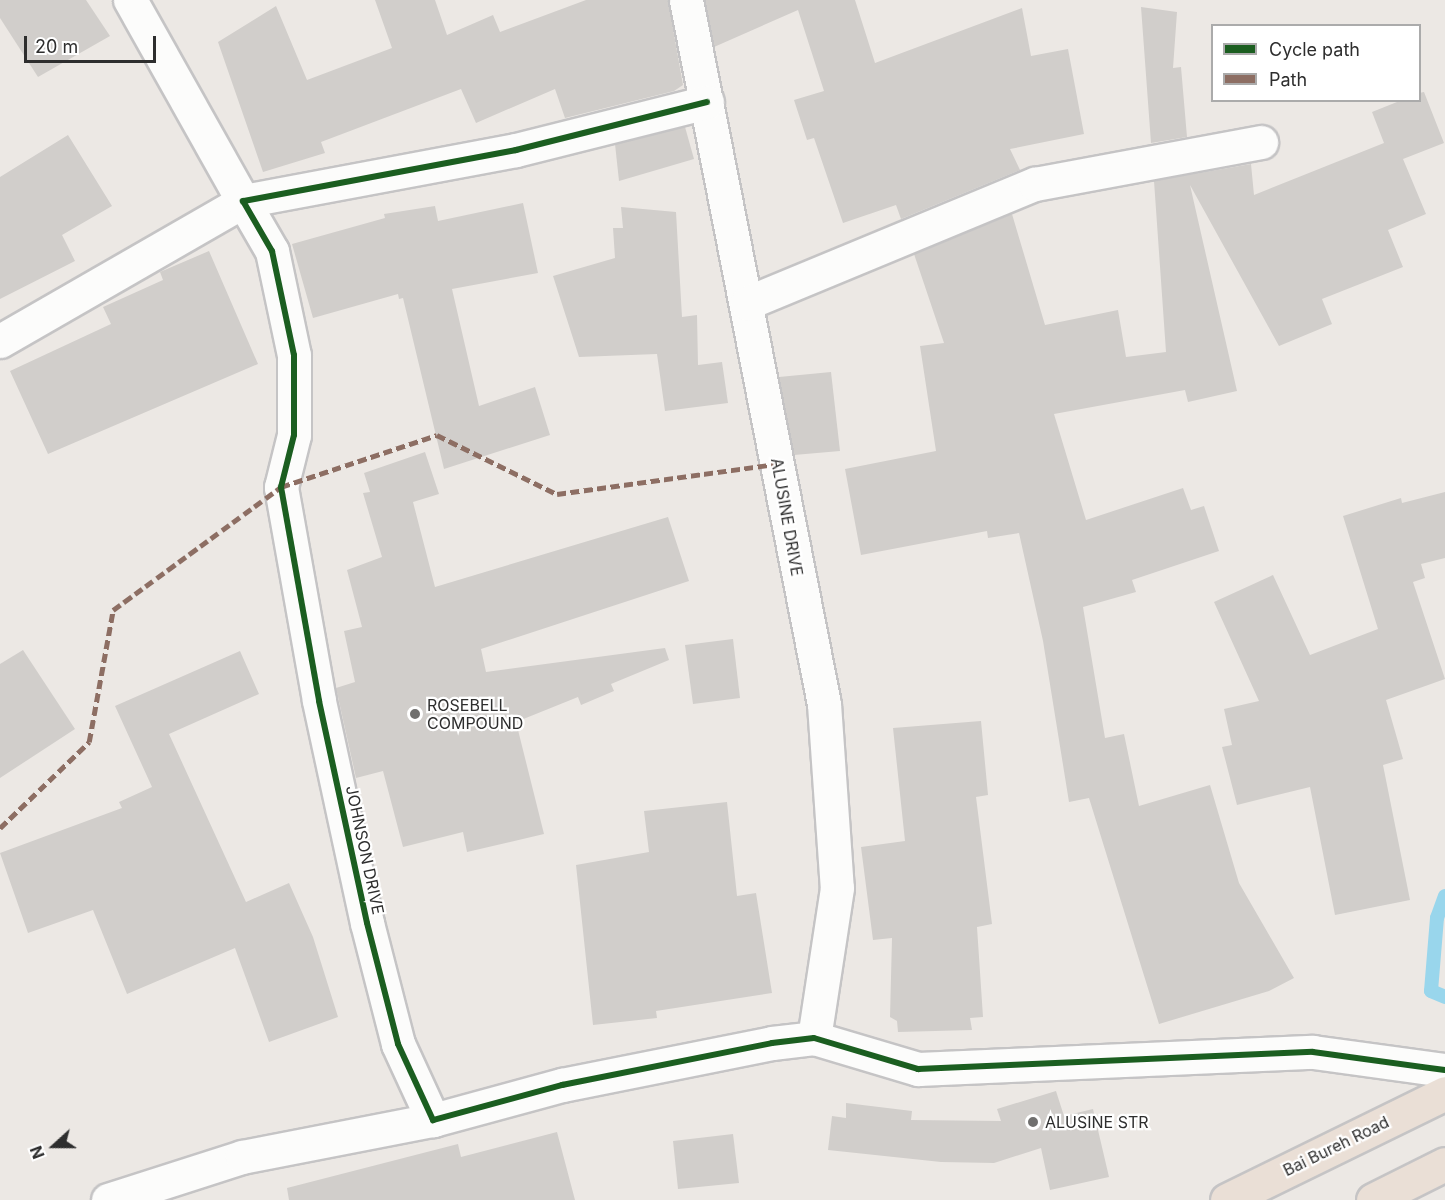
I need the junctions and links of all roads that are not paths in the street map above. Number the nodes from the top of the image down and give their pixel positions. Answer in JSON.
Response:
{"nodes":[{"id":1,"x":130,"y":0,"type":"edge"},
{"id":2,"x":686,"y":0,"type":"edge"},
{"id":3,"x":707,"y":102,"type":"junction"},
{"id":4,"x":1261,"y":142,"type":"dead end"},
{"id":5,"x":243,"y":201,"type":"junction"},
{"id":6,"x":747,"y":303,"type":"junction"},
{"id":7,"x":0,"y":341,"type":"edge"},
{"id":8,"x":814,"y":1038,"type":"junction"},
{"id":9,"x":1445,"y":1070,"type":"edge"},
{"id":10,"x":1445,"y":1093,"type":"edge"},
{"id":11,"x":433,"y":1120,"type":"junction"},
{"id":12,"x":1445,"y":1164,"type":"edge"},
{"id":13,"x":108,"y":1200,"type":"edge"},
{"id":14,"x":1227,"y":1200,"type":"edge"},
{"id":15,"x":1373,"y":1200,"type":"edge"}],
"edges":[{"from":1,"to":5,"type":"street","name":"JOHNSON DRIVE"},
{"from":2,"to":3,"type":"street","name":"ALUSINE DRIVE"},
{"from":3,"to":5,"type":"street"},
{"from":3,"to":6,"type":"street","name":"ALUSINE DRIVE"},
{"from":4,"to":6,"type":"street"},
{"from":5,"to":7,"type":"street"},
{"from":5,"to":11,"type":"street","name":"JOHNSON DRIVE"},
{"from":6,"to":8,"type":"street","name":"ALUSINE DRIVE"},
{"from":8,"to":9,"type":"street"},
{"from":8,"to":11,"type":"street"},
{"from":10,"to":14,"type":"highway","name":"Bai Bureh Road"},
{"from":11,"to":13,"type":"street"},
{"from":12,"to":15,"type":"highway"}]}
